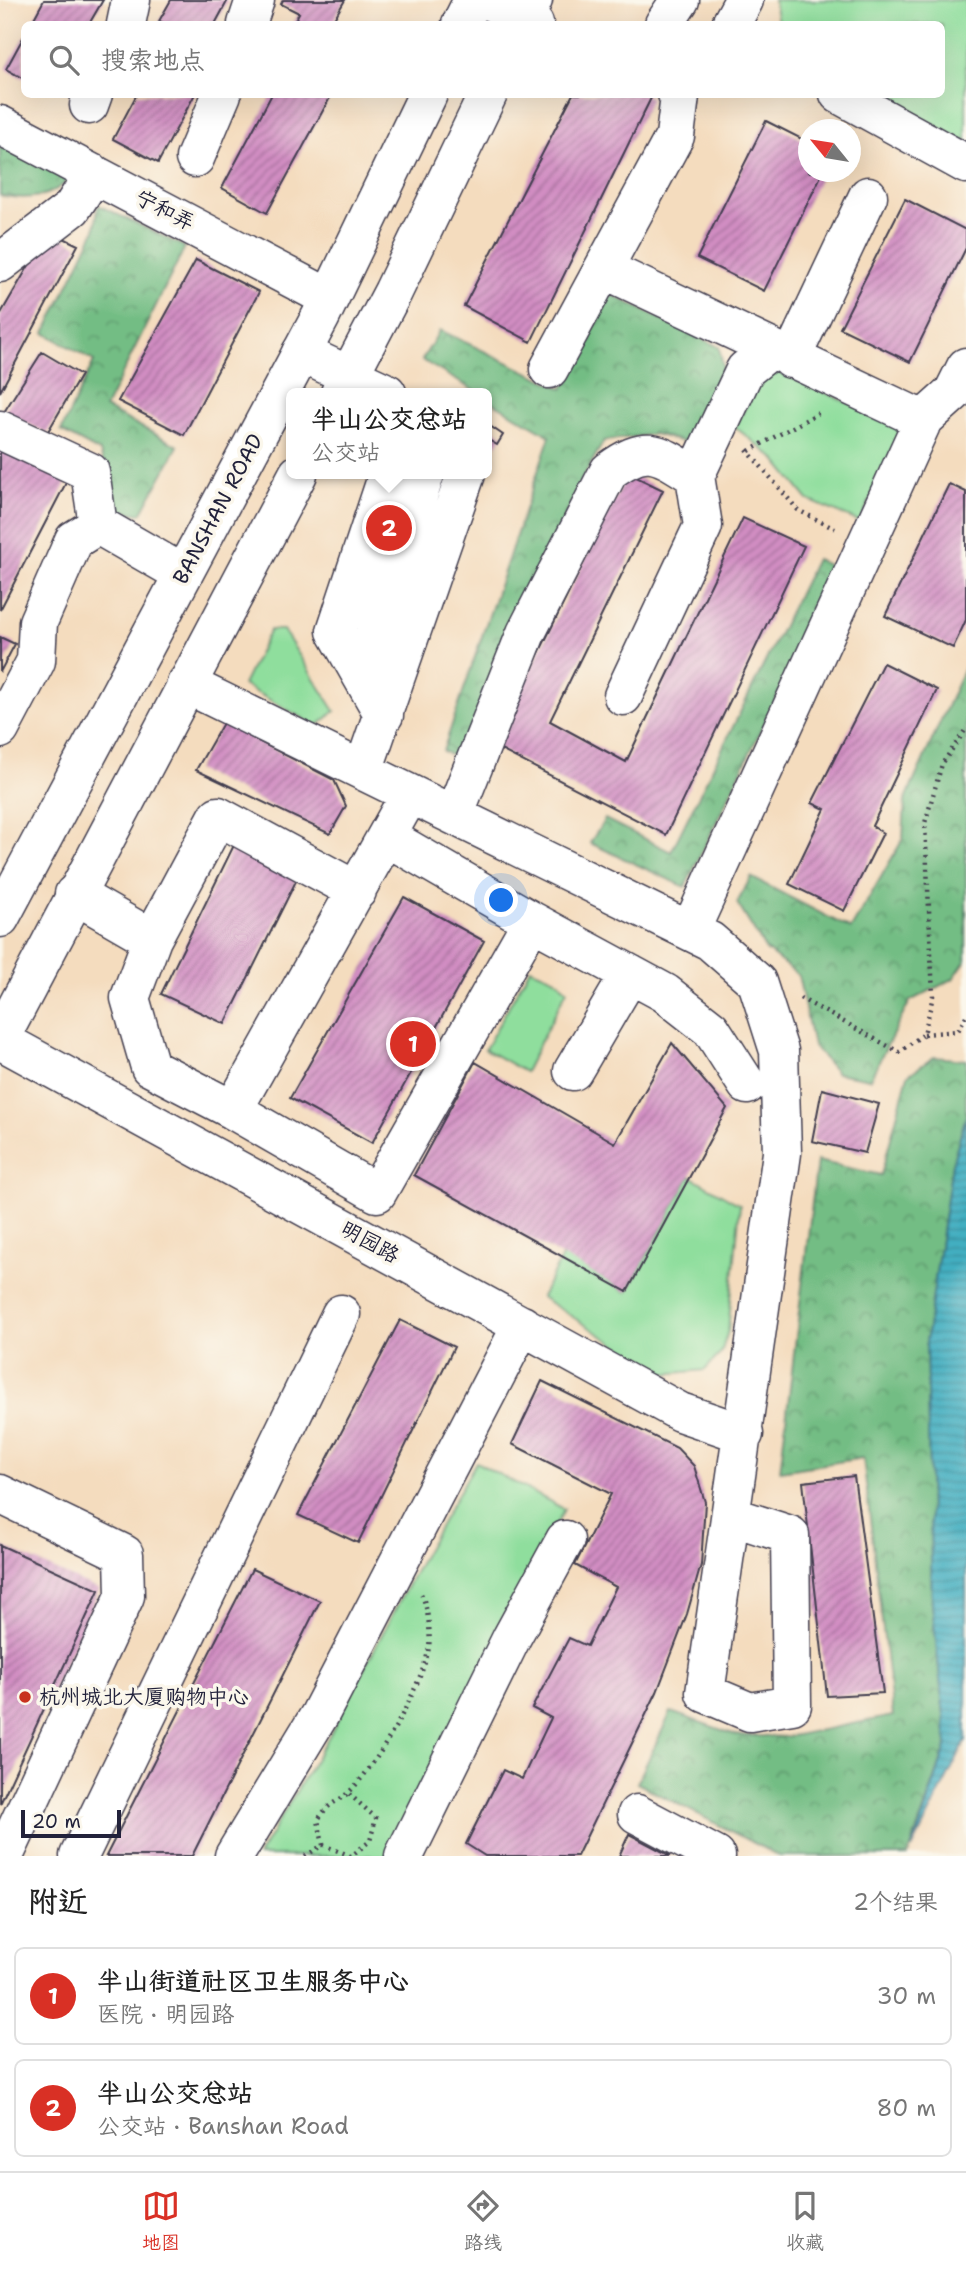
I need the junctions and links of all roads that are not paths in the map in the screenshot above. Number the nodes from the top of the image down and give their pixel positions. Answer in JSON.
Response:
{"nodes":[{"id":1,"x":131,"y":0,"type":"edge"},
{"id":2,"x":255,"y":0,"type":"edge"},
{"id":3,"x":473,"y":0,"type":"edge"},
{"id":4,"x":488,"y":0,"type":"edge"},
{"id":5,"x":680,"y":0,"type":"edge"},
{"id":6,"x":744,"y":0,"type":"edge"},
{"id":7,"x":528,"y":17,"type":"edge"},
{"id":8,"x":127,"y":21,"type":"edge"},
{"id":9,"x":248,"y":21,"type":"edge"},
{"id":10,"x":462,"y":21,"type":"edge"},
{"id":11,"x":666,"y":21,"type":"edge"},
{"id":12,"x":733,"y":21,"type":"edge"},
{"id":13,"x":220,"y":98,"type":"edge"},
{"id":14,"x":426,"y":98,"type":"edge"},
{"id":15,"x":486,"y":98,"type":"edge"},
{"id":16,"x":680,"y":98,"type":"edge"},
{"id":17,"x":846,"y":98,"type":"edge"},
{"id":18,"x":0,"y":125,"type":"edge"},
{"id":19,"x":195,"y":158,"type":"dead end"},
{"id":20,"x":966,"y":164,"type":"edge"},
{"id":21,"x":94,"y":173,"type":"junction"},
{"id":22,"x":868,"y":196,"type":"dead end"},
{"id":23,"x":0,"y":263,"type":"edge"},
{"id":24,"x":604,"y":269,"type":"junction"},
{"id":25,"x":329,"y":298,"type":"junction"},
{"id":26,"x":301,"y":352,"type":"junction"},
{"id":27,"x":781,"y":354,"type":"junction"},
{"id":28,"x":966,"y":367,"type":"edge"},
{"id":29,"x":550,"y":369,"type":"dead end"},
{"id":30,"x":345,"y":384,"type":"edge"},
{"id":31,"x":364,"y":388,"type":"edge"},
{"id":32,"x":923,"y":420,"type":"junction"},
{"id":33,"x":0,"y":430,"type":"edge"},
{"id":34,"x":695,"y":476,"type":"junction"},
{"id":35,"x":295,"y":479,"type":"edge"},
{"id":36,"x":386,"y":479,"type":"edge"},
{"id":37,"x":423,"y":479,"type":"edge"},
{"id":38,"x":464,"y":479,"type":"edge"},
{"id":39,"x":98,"y":526,"type":"junction"},
{"id":40,"x":183,"y":575,"type":"junction"},
{"id":41,"x":362,"y":676,"type":"junction"},
{"id":42,"x":187,"y":684,"type":"junction"},
{"id":43,"x":623,"y":696,"type":"dead end"},
{"id":44,"x":384,"y":715,"type":"junction"},
{"id":45,"x":0,"y":729,"type":"edge"},
{"id":46,"x":363,"y":771,"type":"junction"},
{"id":47,"x":410,"y":794,"type":"junction"},
{"id":48,"x":454,"y":815,"type":"junction"},
{"id":49,"x":387,"y":837,"type":"junction"},
{"id":50,"x":357,"y":891,"type":"junction"},
{"id":51,"x":74,"y":894,"type":"junction"},
{"id":52,"x":0,"y":918,"type":"edge"},
{"id":53,"x":532,"y":921,"type":"junction"},
{"id":54,"x":690,"y":931,"type":"junction"},
{"id":55,"x":152,"y":939,"type":"junction"},
{"id":56,"x":630,"y":974,"type":"junction"},
{"id":57,"x":0,"y":1039,"type":"edge"},
{"id":58,"x":573,"y":1071,"type":"dead end"},
{"id":59,"x":747,"y":1084,"type":"dead end"},
{"id":60,"x":233,"y":1110,"type":"junction"},
{"id":61,"x":377,"y":1193,"type":"junction"},
{"id":62,"x":360,"y":1236,"type":"junction"},
{"id":63,"x":341,"y":1314,"type":"dead end"},
{"id":64,"x":522,"y":1325,"type":"junction"},
{"id":65,"x":744,"y":1434,"type":"junction"},
{"id":66,"x":0,"y":1494,"type":"edge"},
{"id":67,"x":732,"y":1516,"type":"junction"},
{"id":68,"x":565,"y":1541,"type":"dead end"},
{"id":69,"x":637,"y":1814,"type":"dead end"},
{"id":70,"x":4,"y":1856,"type":"edge"},
{"id":71,"x":79,"y":1856,"type":"edge"},
{"id":72,"x":234,"y":1856,"type":"edge"},
{"id":73,"x":404,"y":1856,"type":"edge"},
{"id":74,"x":716,"y":1856,"type":"edge"}],
"edges":[{"from":1,"to":8,"type":"street"},
{"from":2,"to":9,"type":"street"},
{"from":3,"to":10,"type":"street"},
{"from":4,"to":7,"type":"street"},
{"from":5,"to":11,"type":"street"},
{"from":6,"to":12,"type":"street"},
{"from":13,"to":19,"type":"street"},
{"from":14,"to":25,"type":"street","name":"BANSHAN ROAD"},
{"from":15,"to":30,"type":"street"},
{"from":16,"to":24,"type":"street"},
{"from":17,"to":20,"type":"street"},
{"from":18,"to":21,"type":"street","name":"宁和弄"},
{"from":21,"to":23,"type":"street"},
{"from":21,"to":25,"type":"street","name":"宁和弄"},
{"from":22,"to":27,"type":"street"},
{"from":24,"to":27,"type":"street"},
{"from":24,"to":29,"type":"street"},
{"from":25,"to":26,"type":"street","name":"BANSHAN ROAD"},
{"from":26,"to":30,"type":"street"},
{"from":26,"to":40,"type":"street","name":"BANSHAN ROAD"},
{"from":27,"to":32,"type":"street"},
{"from":27,"to":34,"type":"street"},
{"from":28,"to":32,"type":"street"},
{"from":30,"to":31,"type":"street"},
{"from":32,"to":54,"type":"street"},
{"from":33,"to":39,"type":"street"},
{"from":34,"to":43,"type":"street"},
{"from":34,"to":48,"type":"street"},
{"from":35,"to":42,"type":"street"},
{"from":36,"to":41,"type":"street"},
{"from":37,"to":41,"type":"street"},
{"from":38,"to":44,"type":"street"},
{"from":39,"to":40,"type":"street"},
{"from":39,"to":45,"type":"street"},
{"from":40,"to":52,"type":"street","name":"BANSHAN ROAD"},
{"from":41,"to":44,"type":"street"},
{"from":42,"to":46,"type":"street"},
{"from":42,"to":51,"type":"street"},
{"from":44,"to":46,"type":"street"},
{"from":46,"to":47,"type":"street"},
{"from":47,"to":48,"type":"street"},
{"from":47,"to":49,"type":"street"},
{"from":48,"to":54,"type":"street"},
{"from":49,"to":50,"type":"street"},
{"from":49,"to":53,"type":"street"},
{"from":50,"to":55,"type":"street"},
{"from":50,"to":60,"type":"street"},
{"from":51,"to":55,"type":"street"},
{"from":51,"to":57,"type":"street"},
{"from":53,"to":56,"type":"street"},
{"from":53,"to":61,"type":"street"},
{"from":54,"to":65,"type":"street"},
{"from":55,"to":60,"type":"street"},
{"from":56,"to":58,"type":"street"},
{"from":56,"to":59,"type":"street"},
{"from":57,"to":62,"type":"street","name":"明园路"},
{"from":60,"to":61,"type":"street"},
{"from":61,"to":62,"type":"street"},
{"from":62,"to":64,"type":"street","name":"明园路"},
{"from":63,"to":71,"type":"street"},
{"from":64,"to":65,"type":"street","name":"明园路"},
{"from":64,"to":72,"type":"street"},
{"from":65,"to":67,"type":"street"},
{"from":66,"to":70,"type":"street"},
{"from":67,"to":67,"type":"street"},
{"from":68,"to":73,"type":"street"},
{"from":69,"to":74,"type":"street"}]}
